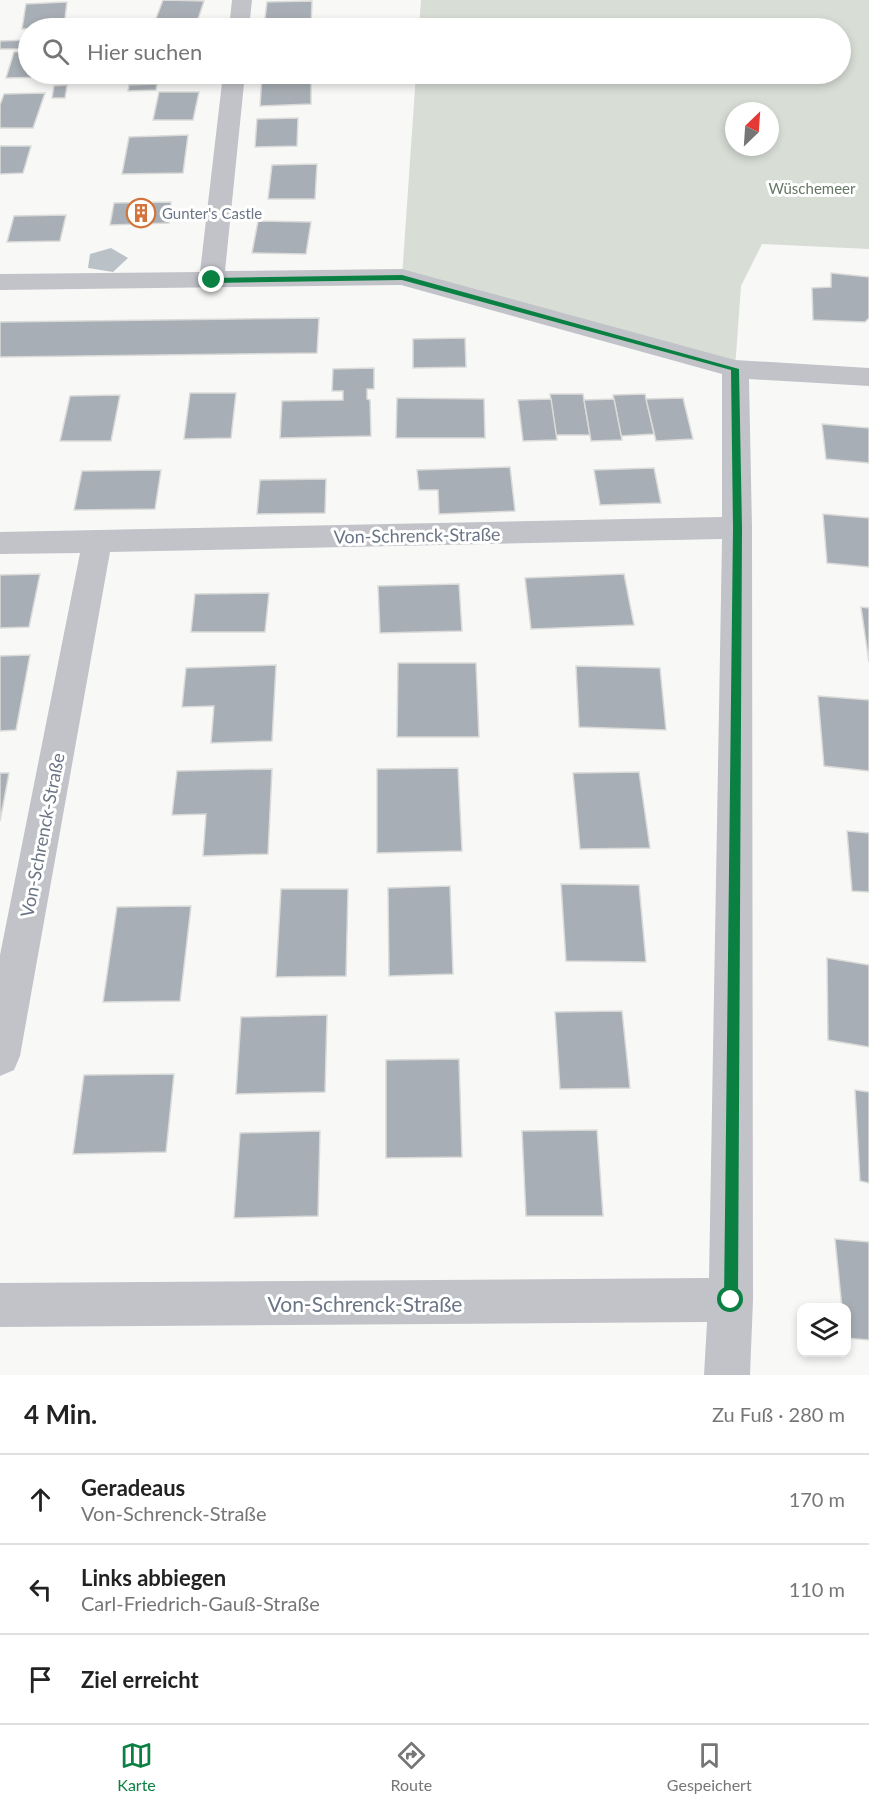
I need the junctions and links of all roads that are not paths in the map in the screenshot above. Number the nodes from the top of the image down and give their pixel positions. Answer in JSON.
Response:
{"nodes":[{"id":1,"x":242,"y":0,"type":"edge"},
{"id":2,"x":240,"y":18,"type":"edge"},
{"id":3,"x":233,"y":84,"type":"edge"},
{"id":4,"x":212,"y":280,"type":"junction"},
{"id":5,"x":0,"y":282,"type":"edge"},
{"id":6,"x":735,"y":369,"type":"junction"},
{"id":7,"x":869,"y":377,"type":"edge"},
{"id":8,"x":737,"y":528,"type":"junction"},
{"id":9,"x":97,"y":542,"type":"junction"},
{"id":10,"x":0,"y":543,"type":"edge"},
{"id":11,"x":0,"y":1056,"type":"edge"},
{"id":12,"x":731,"y":1300,"type":"junction"},
{"id":13,"x":0,"y":1305,"type":"edge"},
{"id":14,"x":728,"y":1375,"type":"edge"}],
"edges":[{"from":1,"to":2,"type":"street"},
{"from":3,"to":4,"type":"street"},
{"from":4,"to":5,"type":"street"},
{"from":4,"to":6,"type":"street"},
{"from":6,"to":7,"type":"street"},
{"from":6,"to":8,"type":"street"},
{"from":8,"to":9,"type":"street","name":"Von-Schrenck-Straße"},
{"from":8,"to":12,"type":"street"},
{"from":9,"to":10,"type":"street","name":"Von-Schrenck-Straße"},
{"from":9,"to":11,"type":"street","name":"Von-Schrenck-Straße"},
{"from":12,"to":13,"type":"street","name":"Von-Schrenck-Straße"},
{"from":12,"to":14,"type":"street"}]}
